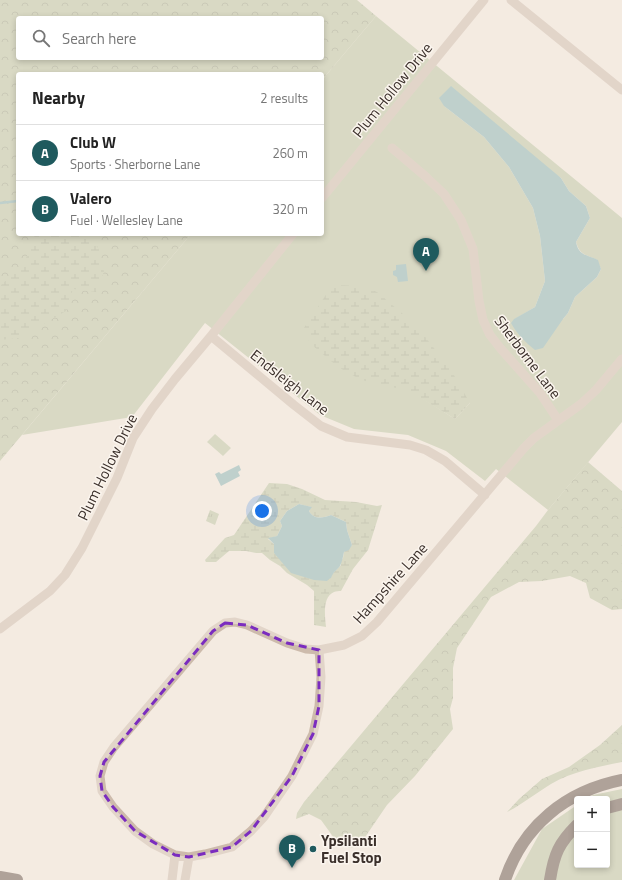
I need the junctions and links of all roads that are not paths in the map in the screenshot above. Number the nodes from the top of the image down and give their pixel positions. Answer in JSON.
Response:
{"nodes":[{"id":1,"x":484,"y":0,"type":"edge"},
{"id":2,"x":511,"y":0,"type":"edge"},
{"id":3,"x":622,"y":90,"type":"edge"},
{"id":4,"x":392,"y":148,"type":"dead end"},
{"id":5,"x":324,"y":196,"type":"edge"},
{"id":6,"x":291,"y":236,"type":"edge"},
{"id":7,"x":211,"y":336,"type":"junction"},
{"id":8,"x":622,"y":359,"type":"edge"},
{"id":9,"x":558,"y":420,"type":"junction"},
{"id":10,"x":485,"y":495,"type":"junction"},
{"id":11,"x":0,"y":629,"type":"edge"},
{"id":12,"x":319,"y":650,"type":"junction"},
{"id":13,"x":622,"y":780,"type":"edge"},
{"id":14,"x":622,"y":804,"type":"edge"},
{"id":15,"x":610,"y":807,"type":"edge"},
{"id":16,"x":574,"y":828,"type":"edge"},
{"id":17,"x":175,"y":855,"type":"junction"},
{"id":18,"x":189,"y":857,"type":"junction"},
{"id":19,"x":0,"y":877,"type":"edge"},
{"id":20,"x":17,"y":880,"type":"edge"},
{"id":21,"x":172,"y":880,"type":"edge"},
{"id":22,"x":185,"y":880,"type":"edge"},
{"id":23,"x":505,"y":880,"type":"edge"},
{"id":24,"x":550,"y":880,"type":"edge"}],
"edges":[{"from":1,"to":5,"type":"street","name":"Plum Hollow Drive"},
{"from":2,"to":3,"type":"street"},
{"from":4,"to":9,"type":"street","name":"Sherborne Lane"},
{"from":6,"to":7,"type":"street","name":"Plum Hollow Drive"},
{"from":7,"to":10,"type":"street","name":"Endsleigh Lane"},
{"from":7,"to":11,"type":"street","name":"Plum Hollow Drive"},
{"from":8,"to":9,"type":"street","name":"Hampshire Lane"},
{"from":9,"to":10,"type":"street","name":"Hampshire Lane"},
{"from":10,"to":12,"type":"street","name":"Hampshire Lane"},
{"from":12,"to":17,"type":"street","name":"Hampshire Lane"},
{"from":12,"to":18,"type":"street","name":"Hampshire Lane"},
{"from":13,"to":23,"type":"highway"},
{"from":14,"to":15,"type":"highway"},
{"from":16,"to":24,"type":"highway"},
{"from":17,"to":18,"type":"street","name":"Hampshire Lane"},
{"from":17,"to":21,"type":"street"},
{"from":18,"to":22,"type":"street"},
{"from":19,"to":20,"type":"highway"}]}
